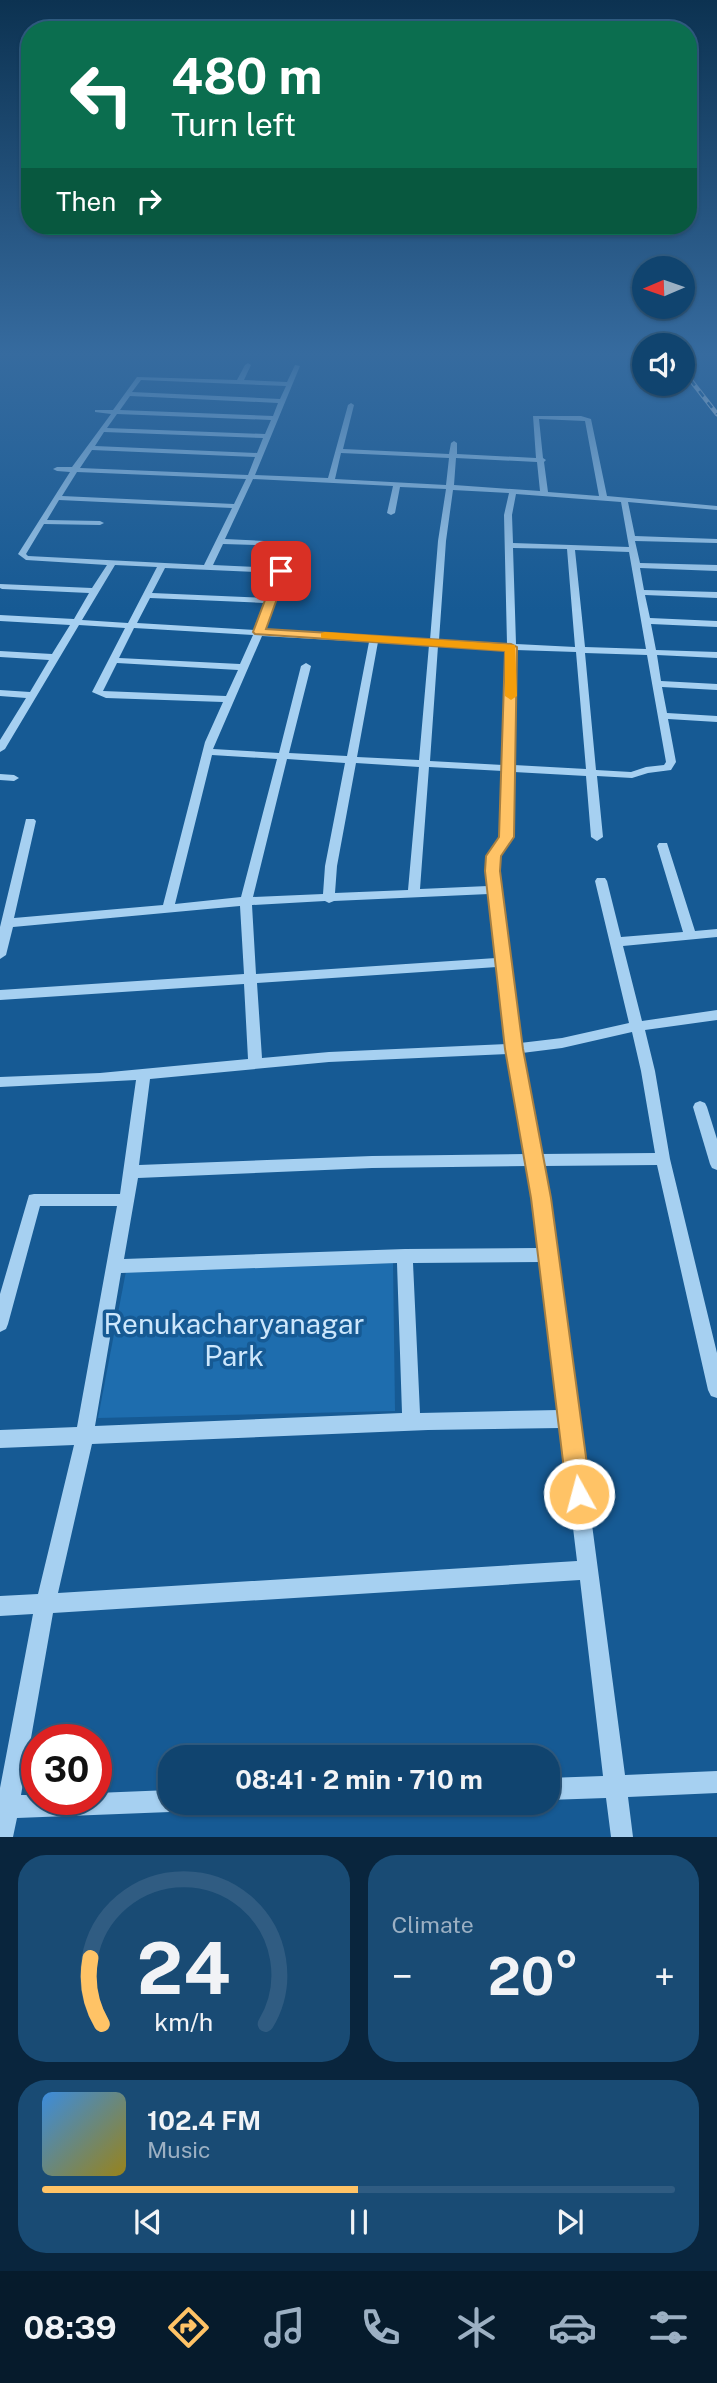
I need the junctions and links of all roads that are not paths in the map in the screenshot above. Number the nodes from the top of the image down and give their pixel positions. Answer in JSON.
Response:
{"nodes":[{"id":1,"x":96,"y":439,"type":"edge"},
{"id":2,"x":267,"y":439,"type":"edge"},
{"id":3,"x":341,"y":439,"type":"edge"},
{"id":4,"x":539,"y":439,"type":"edge"},
{"id":5,"x":592,"y":439,"type":"edge"},
{"id":6,"x":454,"y":443,"type":"dead end"},
{"id":7,"x":90,"y":448,"type":"junction"},
{"id":8,"x":338,"y":451,"type":"junction"},
{"id":9,"x":260,"y":455,"type":"junction"},
{"id":10,"x":453,"y":457,"type":"junction"},
{"id":11,"x":542,"y":460,"type":"junction"},
{"id":12,"x":57,"y":469,"type":"dead end"},
{"id":13,"x":75,"y":469,"type":"junction"},
{"id":14,"x":251,"y":476,"type":"junction"},
{"id":15,"x":331,"y":479,"type":"junction"},
{"id":16,"x":397,"y":483,"type":"junction"},
{"id":17,"x":451,"y":487,"type":"junction"},
{"id":18,"x":513,"y":491,"type":"junction"},
{"id":19,"x":544,"y":493,"type":"junction"},
{"id":20,"x":603,"y":497,"type":"junction"},
{"id":21,"x":57,"y":498,"type":"junction"},
{"id":22,"x":624,"y":499,"type":"junction"},
{"id":23,"x":237,"y":506,"type":"junction"},
{"id":24,"x":717,"y":508,"type":"edge"},
{"id":25,"x":391,"y":513,"type":"dead end"},
{"id":26,"x":42,"y":522,"type":"junction"},
{"id":27,"x":100,"y":523,"type":"dead end"},
{"id":28,"x":631,"y":538,"type":"junction"},
{"id":29,"x":220,"y":541,"type":"junction"},
{"id":30,"x":717,"y":541,"type":"edge"},
{"id":31,"x":508,"y":545,"type":"junction"},
{"id":32,"x":571,"y":547,"type":"junction"},
{"id":33,"x":634,"y":550,"type":"junction"},
{"id":34,"x":111,"y":563,"type":"junction"},
{"id":35,"x":162,"y":565,"type":"junction"},
{"id":36,"x":636,"y":565,"type":"junction"},
{"id":37,"x":207,"y":568,"type":"junction"},
{"id":38,"x":717,"y":568,"type":"edge"},
{"id":39,"x":281,"y":571,"type":"junction"},
{"id":40,"x":2,"y":586,"type":"dead end"},
{"id":41,"x":94,"y":591,"type":"junction"},
{"id":42,"x":642,"y":592,"type":"junction"},
{"id":43,"x":147,"y":595,"type":"junction"},
{"id":44,"x":717,"y":595,"type":"edge"},
{"id":45,"x":270,"y":601,"type":"junction"},
{"id":46,"x":0,"y":618,"type":"edge"},
{"id":47,"x":647,"y":621,"type":"junction"},
{"id":48,"x":76,"y":622,"type":"junction"},
{"id":49,"x":717,"y":624,"type":"edge"},
{"id":50,"x":131,"y":625,"type":"junction"},
{"id":51,"x":259,"y":632,"type":"junction"},
{"id":52,"x":374,"y":639,"type":"junction"},
{"id":53,"x":436,"y":643,"type":"junction"},
{"id":54,"x":511,"y":647,"type":"junction"},
{"id":55,"x":582,"y":650,"type":"junction"},
{"id":56,"x":653,"y":652,"type":"junction"},
{"id":57,"x":0,"y":654,"type":"edge"},
{"id":58,"x":717,"y":655,"type":"edge"},
{"id":59,"x":54,"y":657,"type":"junction"},
{"id":60,"x":113,"y":660,"type":"junction"},
{"id":61,"x":306,"y":666,"type":"dead end"},
{"id":62,"x":243,"y":667,"type":"junction"},
{"id":63,"x":658,"y":684,"type":"junction"},
{"id":64,"x":717,"y":687,"type":"edge"},
{"id":65,"x":0,"y":693,"type":"edge"},
{"id":66,"x":32,"y":695,"type":"junction"},
{"id":67,"x":229,"y":699,"type":"junction"},
{"id":68,"x":664,"y":716,"type":"junction"},
{"id":69,"x":717,"y":719,"type":"edge"},
{"id":70,"x":5,"y":733,"type":"edge"},
{"id":71,"x":0,"y":749,"type":"edge"},
{"id":72,"x":208,"y":752,"type":"junction"},
{"id":73,"x":283,"y":756,"type":"junction"},
{"id":74,"x":352,"y":759,"type":"junction"},
{"id":75,"x":424,"y":764,"type":"junction"},
{"id":76,"x":509,"y":769,"type":"junction"},
{"id":77,"x":592,"y":773,"type":"junction"},
{"id":78,"x":0,"y":777,"type":"edge"},
{"id":79,"x":14,"y":778,"type":"dead end"},
{"id":80,"x":30,"y":821,"type":"dead end"},
{"id":81,"x":597,"y":837,"type":"dead end"},
{"id":82,"x":663,"y":846,"type":"dead end"},
{"id":83,"x":601,"y":881,"type":"dead end"},
{"id":84,"x":495,"y":890,"type":"junction"},
{"id":85,"x":414,"y":894,"type":"junction"},
{"id":86,"x":329,"y":899,"type":"junction"},
{"id":87,"x":246,"y":901,"type":"junction"},
{"id":88,"x":168,"y":908,"type":"junction"},
{"id":89,"x":7,"y":923,"type":"junction"},
{"id":90,"x":717,"y":933,"type":"edge"},
{"id":91,"x":690,"y":936,"type":"junction"},
{"id":92,"x":616,"y":942,"type":"junction"},
{"id":93,"x":0,"y":955,"type":"edge"},
{"id":94,"x":504,"y":962,"type":"junction"},
{"id":95,"x":251,"y":980,"type":"junction"},
{"id":96,"x":0,"y":995,"type":"edge"},
{"id":97,"x":717,"y":1015,"type":"edge"},
{"id":98,"x":637,"y":1026,"type":"junction"},
{"id":99,"x":514,"y":1049,"type":"junction"},
{"id":100,"x":256,"y":1064,"type":"junction"},
{"id":101,"x":144,"y":1073,"type":"junction"},
{"id":102,"x":0,"y":1082,"type":"edge"},
{"id":103,"x":700,"y":1107,"type":"dead end"},
{"id":104,"x":663,"y":1159,"type":"junction"},
{"id":105,"x":534,"y":1160,"type":"junction"},
{"id":106,"x":717,"y":1164,"type":"edge"},
{"id":107,"x":131,"y":1172,"type":"junction"},
{"id":108,"x":126,"y":1200,"type":"junction"},
{"id":109,"x":548,"y":1255,"type":"junction"},
{"id":110,"x":405,"y":1256,"type":"junction"},
{"id":111,"x":115,"y":1266,"type":"junction"},
{"id":112,"x":0,"y":1324,"type":"edge"},
{"id":113,"x":717,"y":1390,"type":"edge"},
{"id":114,"x":569,"y":1419,"type":"junction"},
{"id":115,"x":411,"y":1422,"type":"junction"},
{"id":116,"x":85,"y":1435,"type":"junction"},
{"id":117,"x":0,"y":1439,"type":"edge"},
{"id":118,"x":589,"y":1570,"type":"junction"},
{"id":119,"x":45,"y":1604,"type":"junction"},
{"id":120,"x":0,"y":1606,"type":"edge"},
{"id":121,"x":717,"y":1782,"type":"edge"},
{"id":122,"x":616,"y":1787,"type":"junction"},
{"id":123,"x":560,"y":1789,"type":"edge"},
{"id":124,"x":158,"y":1801,"type":"edge"},
{"id":125,"x":4,"y":1807,"type":"edge"},
{"id":126,"x":2,"y":1837,"type":"edge"},
{"id":127,"x":622,"y":1837,"type":"edge"}],
"edges":[{"from":1,"to":7,"type":"street"},
{"from":2,"to":9,"type":"street"},
{"from":3,"to":8,"type":"street"},
{"from":4,"to":11,"type":"street"},
{"from":5,"to":20,"type":"street"},
{"from":6,"to":10,"type":"street"},
{"from":7,"to":9,"type":"street"},
{"from":7,"to":13,"type":"street"},
{"from":8,"to":10,"type":"street"},
{"from":8,"to":15,"type":"street"},
{"from":9,"to":14,"type":"street"},
{"from":10,"to":11,"type":"street"},
{"from":10,"to":17,"type":"street"},
{"from":11,"to":19,"type":"street"},
{"from":12,"to":13,"type":"street"},
{"from":13,"to":14,"type":"street"},
{"from":13,"to":21,"type":"street"},
{"from":14,"to":15,"type":"street"},
{"from":14,"to":23,"type":"street"},
{"from":15,"to":16,"type":"street"},
{"from":16,"to":17,"type":"street"},
{"from":16,"to":25,"type":"street"},
{"from":17,"to":18,"type":"street"},
{"from":17,"to":53,"type":"street"},
{"from":18,"to":19,"type":"street"},
{"from":18,"to":31,"type":"street"},
{"from":19,"to":20,"type":"street"},
{"from":20,"to":22,"type":"street"},
{"from":21,"to":23,"type":"street"},
{"from":21,"to":26,"type":"street"},
{"from":22,"to":24,"type":"street"},
{"from":22,"to":28,"type":"street"},
{"from":23,"to":29,"type":"street"},
{"from":26,"to":27,"type":"street"},
{"from":26,"to":34,"type":"street"},
{"from":28,"to":30,"type":"street"},
{"from":28,"to":33,"type":"street"},
{"from":29,"to":37,"type":"street"},
{"from":29,"to":39,"type":"street"},
{"from":31,"to":32,"type":"street"},
{"from":31,"to":54,"type":"street"},
{"from":32,"to":33,"type":"street"},
{"from":32,"to":55,"type":"street"},
{"from":33,"to":36,"type":"street"},
{"from":34,"to":35,"type":"street"},
{"from":34,"to":41,"type":"street"},
{"from":35,"to":37,"type":"street"},
{"from":35,"to":43,"type":"street"},
{"from":36,"to":38,"type":"street"},
{"from":36,"to":42,"type":"street"},
{"from":37,"to":39,"type":"street"},
{"from":39,"to":45,"type":"street"},
{"from":40,"to":41,"type":"street"},
{"from":41,"to":48,"type":"street"},
{"from":42,"to":44,"type":"street"},
{"from":42,"to":47,"type":"street"},
{"from":43,"to":45,"type":"street"},
{"from":43,"to":50,"type":"street"},
{"from":45,"to":51,"type":"street"},
{"from":46,"to":48,"type":"street"},
{"from":47,"to":49,"type":"street"},
{"from":47,"to":56,"type":"street"},
{"from":48,"to":50,"type":"street"},
{"from":48,"to":59,"type":"street"},
{"from":50,"to":51,"type":"street"},
{"from":50,"to":60,"type":"street"},
{"from":51,"to":52,"type":"street"},
{"from":51,"to":62,"type":"street"},
{"from":52,"to":53,"type":"street"},
{"from":52,"to":74,"type":"street"},
{"from":53,"to":54,"type":"street"},
{"from":53,"to":75,"type":"street"},
{"from":54,"to":55,"type":"street"},
{"from":54,"to":76,"type":"street"},
{"from":55,"to":56,"type":"street"},
{"from":55,"to":77,"type":"street"},
{"from":56,"to":58,"type":"street"},
{"from":56,"to":63,"type":"street"},
{"from":57,"to":59,"type":"street"},
{"from":59,"to":66,"type":"street"},
{"from":60,"to":62,"type":"street"},
{"from":60,"to":67,"type":"street"},
{"from":61,"to":73,"type":"street"},
{"from":62,"to":67,"type":"street"},
{"from":63,"to":64,"type":"street"},
{"from":63,"to":68,"type":"street"},
{"from":65,"to":66,"type":"street"},
{"from":66,"to":70,"type":"street"},
{"from":67,"to":72,"type":"street"},
{"from":68,"to":69,"type":"street"},
{"from":68,"to":77,"type":"street"},
{"from":70,"to":71,"type":"street"},
{"from":72,"to":73,"type":"street"},
{"from":72,"to":88,"type":"street"},
{"from":73,"to":74,"type":"street"},
{"from":73,"to":87,"type":"street"},
{"from":74,"to":75,"type":"street"},
{"from":74,"to":86,"type":"street"},
{"from":75,"to":76,"type":"street"},
{"from":75,"to":85,"type":"street"},
{"from":76,"to":77,"type":"street"},
{"from":76,"to":84,"type":"street"},
{"from":77,"to":81,"type":"street"},
{"from":78,"to":79,"type":"street"},
{"from":80,"to":89,"type":"street"},
{"from":82,"to":91,"type":"street"},
{"from":83,"to":92,"type":"street"},
{"from":84,"to":85,"type":"street"},
{"from":84,"to":94,"type":"street"},
{"from":85,"to":86,"type":"street"},
{"from":86,"to":87,"type":"street"},
{"from":87,"to":88,"type":"street"},
{"from":87,"to":95,"type":"street"},
{"from":88,"to":89,"type":"street"},
{"from":89,"to":93,"type":"street"},
{"from":90,"to":91,"type":"street"},
{"from":91,"to":92,"type":"street"},
{"from":92,"to":98,"type":"street"},
{"from":94,"to":95,"type":"street"},
{"from":94,"to":99,"type":"street"},
{"from":95,"to":96,"type":"street"},
{"from":95,"to":100,"type":"street"},
{"from":97,"to":98,"type":"street"},
{"from":98,"to":99,"type":"street"},
{"from":98,"to":104,"type":"street"},
{"from":99,"to":100,"type":"street"},
{"from":99,"to":105,"type":"street"},
{"from":100,"to":101,"type":"street"},
{"from":101,"to":102,"type":"street"},
{"from":101,"to":107,"type":"street"},
{"from":103,"to":106,"type":"street"},
{"from":104,"to":105,"type":"street"},
{"from":104,"to":113,"type":"street"},
{"from":105,"to":107,"type":"street"},
{"from":105,"to":109,"type":"street"},
{"from":107,"to":108,"type":"street"},
{"from":108,"to":111,"type":"street"},
{"from":108,"to":112,"type":"street"},
{"from":109,"to":110,"type":"street"},
{"from":109,"to":114,"type":"street"},
{"from":110,"to":111,"type":"street"},
{"from":110,"to":115,"type":"street"},
{"from":111,"to":116,"type":"street"},
{"from":114,"to":115,"type":"street"},
{"from":114,"to":118,"type":"street"},
{"from":115,"to":116,"type":"street"},
{"from":116,"to":117,"type":"street"},
{"from":116,"to":119,"type":"street"},
{"from":118,"to":119,"type":"street"},
{"from":118,"to":122,"type":"street"},
{"from":119,"to":120,"type":"street"},
{"from":119,"to":125,"type":"street"},
{"from":121,"to":122,"type":"street"},
{"from":122,"to":123,"type":"street"},
{"from":122,"to":127,"type":"street"},
{"from":124,"to":125,"type":"street"},
{"from":125,"to":126,"type":"street"}]}
